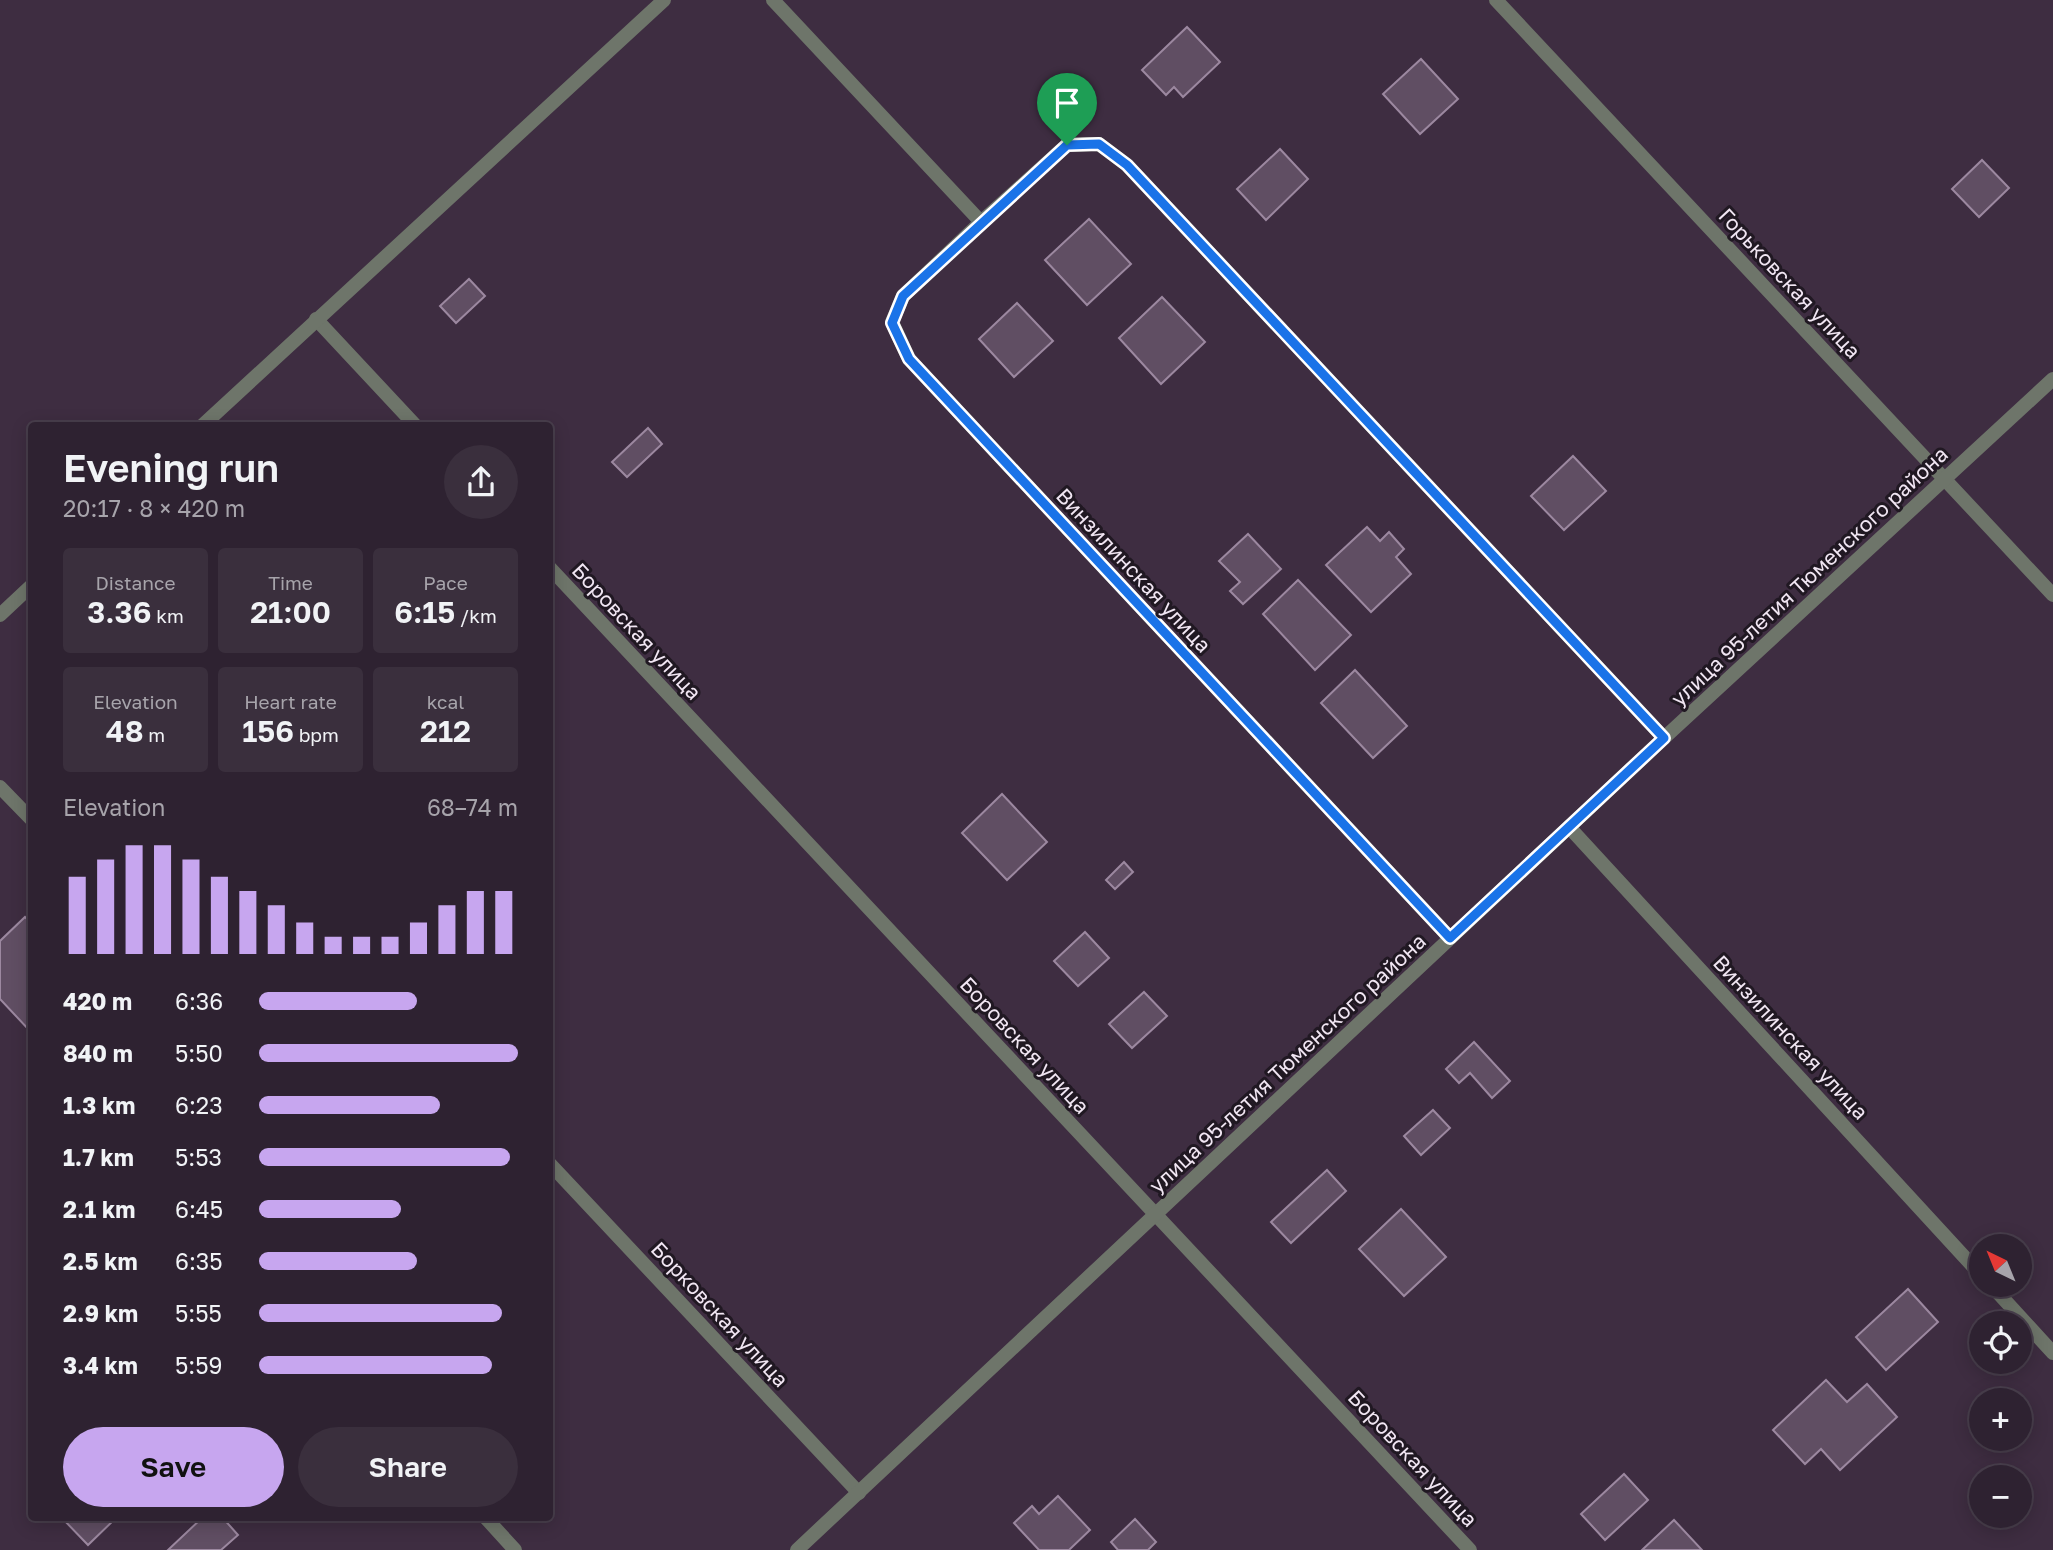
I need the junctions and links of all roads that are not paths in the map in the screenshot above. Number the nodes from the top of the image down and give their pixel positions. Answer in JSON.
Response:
{"nodes":[{"id":1,"x":664,"y":0,"type":"edge"},
{"id":2,"x":773,"y":0,"type":"edge"},
{"id":3,"x":1496,"y":0,"type":"edge"},
{"id":4,"x":981,"y":222,"type":"junction"},
{"id":5,"x":316,"y":320,"type":"junction"},
{"id":6,"x":2053,"y":379,"type":"edge"},
{"id":7,"x":206,"y":422,"type":"edge"},
{"id":8,"x":412,"y":422,"type":"edge"},
{"id":9,"x":1945,"y":479,"type":"junction"},
{"id":10,"x":553,"y":571,"type":"edge"},
{"id":11,"x":28,"y":590,"type":"edge"},
{"id":12,"x":2053,"y":595,"type":"edge"},
{"id":13,"x":0,"y":615,"type":"edge"},
{"id":14,"x":1664,"y":738,"type":"junction"},
{"id":15,"x":0,"y":787,"type":"edge"},
{"id":16,"x":28,"y":816,"type":"edge"},
{"id":17,"x":1569,"y":827,"type":"junction"},
{"id":18,"x":1450,"y":938,"type":"junction"},
{"id":19,"x":553,"y":1167,"type":"edge"},
{"id":20,"x":1155,"y":1215,"type":"junction"},
{"id":21,"x":1969,"y":1262,"type":"edge"},
{"id":22,"x":2002,"y":1297,"type":"edge"},
{"id":23,"x":2053,"y":1353,"type":"edge"},
{"id":24,"x":859,"y":1493,"type":"junction"},
{"id":25,"x":489,"y":1521,"type":"edge"},
{"id":26,"x":515,"y":1550,"type":"edge"},
{"id":27,"x":797,"y":1550,"type":"edge"},
{"id":28,"x":1470,"y":1550,"type":"edge"}],
"edges":[{"from":1,"to":5,"type":"street"},
{"from":2,"to":4,"type":"street"},
{"from":3,"to":9,"type":"street","name":"Горьковская улица"},
{"from":4,"to":14,"type":"street","name":"Винзилинская улица"},
{"from":4,"to":18,"type":"street","name":"Винзилинская улица"},
{"from":5,"to":7,"type":"street"},
{"from":5,"to":8,"type":"street"},
{"from":6,"to":9,"type":"street","name":"улица 95-летия Тюменского района"},
{"from":9,"to":12,"type":"street","name":"Горьковская улица"},
{"from":9,"to":14,"type":"street","name":"улица 95-летия Тюменского района"},
{"from":10,"to":20,"type":"street","name":"Боровская улица"},
{"from":11,"to":13,"type":"street"},
{"from":14,"to":17,"type":"street","name":"улица 95-летия Тюменского района"},
{"from":15,"to":16,"type":"street"},
{"from":17,"to":18,"type":"street","name":"улица 95-летия Тюменского района"},
{"from":17,"to":21,"type":"street","name":"Винзилинская улица"},
{"from":18,"to":20,"type":"street","name":"улица 95-летия Тюменского района"},
{"from":19,"to":24,"type":"street","name":"Борковская улица"},
{"from":20,"to":24,"type":"street","name":"улица 95-летия Тюменского района"},
{"from":20,"to":28,"type":"street","name":"Боровская улица"},
{"from":22,"to":23,"type":"street"},
{"from":24,"to":27,"type":"street","name":"улица 95-летия Тюменского района"},
{"from":25,"to":26,"type":"street"}]}
